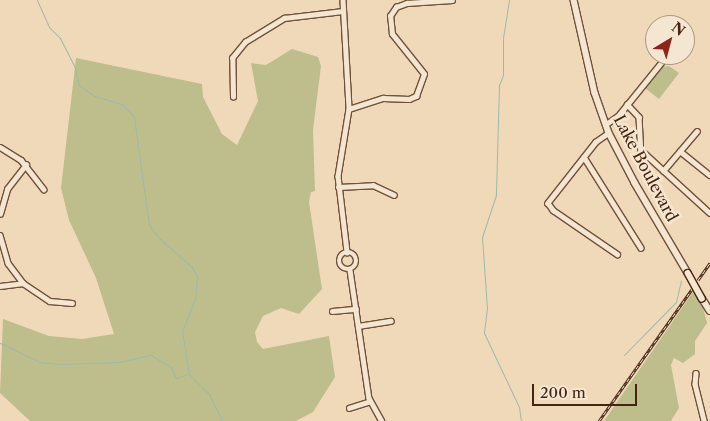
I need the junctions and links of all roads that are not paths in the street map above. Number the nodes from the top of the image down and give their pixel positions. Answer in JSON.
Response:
{"nodes":[{"id":1,"x":343,"y":0,"type":"edge"},
{"id":2,"x":452,"y":0,"type":"edge"},
{"id":3,"x":574,"y":0,"type":"edge"},
{"id":4,"x":342,"y":11,"type":"junction"},
{"id":5,"x":659,"y":65,"type":"edge"},
{"id":6,"x":233,"y":96,"type":"dead end"},
{"id":7,"x":627,"y":104,"type":"junction"},
{"id":8,"x":349,"y":109,"type":"junction"},
{"id":9,"x":606,"y":124,"type":"junction"},
{"id":10,"x":697,"y":131,"type":"dead end"},
{"id":11,"x":609,"y":133,"type":"junction"},
{"id":12,"x":0,"y":147,"type":"edge"},
{"id":13,"x":680,"y":151,"type":"junction"},
{"id":14,"x":584,"y":157,"type":"junction"},
{"id":15,"x":26,"y":165,"type":"junction"},
{"id":16,"x":663,"y":171,"type":"junction"},
{"id":17,"x":710,"y":175,"type":"edge"},
{"id":18,"x":338,"y":187,"type":"junction"},
{"id":19,"x":44,"y":189,"type":"dead end"},
{"id":20,"x":394,"y":195,"type":"dead end"},
{"id":21,"x":0,"y":214,"type":"edge"},
{"id":22,"x":710,"y":214,"type":"edge"},
{"id":23,"x":0,"y":235,"type":"edge"},
{"id":24,"x":641,"y":248,"type":"dead end"},
{"id":25,"x":347,"y":252,"type":"junction"},
{"id":26,"x":616,"y":254,"type":"dead end"},
{"id":27,"x":350,"y":270,"type":"junction"},
{"id":28,"x":23,"y":283,"type":"junction"},
{"id":29,"x":0,"y":286,"type":"edge"},
{"id":30,"x":72,"y":303,"type":"dead end"},
{"id":31,"x":356,"y":309,"type":"junction"},
{"id":32,"x":332,"y":311,"type":"dead end"},
{"id":33,"x":710,"y":311,"type":"edge"},
{"id":34,"x":391,"y":321,"type":"dead end"},
{"id":35,"x":358,"y":326,"type":"junction"},
{"id":36,"x":696,"y":373,"type":"dead end"},
{"id":37,"x":370,"y":401,"type":"junction"},
{"id":38,"x":348,"y":408,"type":"dead end"},
{"id":39,"x":382,"y":421,"type":"edge"},
{"id":40,"x":704,"y":421,"type":"edge"}],
"edges":[{"from":1,"to":4,"type":"street"},
{"from":2,"to":8,"type":"street"},
{"from":3,"to":9,"type":"main road","name":"Lake Boulevard"},
{"from":4,"to":6,"type":"street"},
{"from":4,"to":8,"type":"street"},
{"from":5,"to":7,"type":"street"},
{"from":7,"to":9,"type":"street"},
{"from":7,"to":16,"type":"street"},
{"from":8,"to":18,"type":"street"},
{"from":9,"to":11,"type":"main road","name":"Lake Boulevard"},
{"from":10,"to":13,"type":"street"},
{"from":11,"to":14,"type":"street"},
{"from":11,"to":33,"type":"main road","name":"Lake Boulevard","bridge":true},
{"from":12,"to":15,"type":"street"},
{"from":13,"to":16,"type":"street"},
{"from":13,"to":17,"type":"street"},
{"from":14,"to":24,"type":"street"},
{"from":14,"to":26,"type":"street"},
{"from":15,"to":19,"type":"street"},
{"from":15,"to":21,"type":"street"},
{"from":16,"to":22,"type":"street"},
{"from":18,"to":20,"type":"street"},
{"from":18,"to":25,"type":"street"},
{"from":23,"to":28,"type":"street"},
{"from":25,"to":27,"type":"street"},
{"from":25,"to":27,"type":"street"},
{"from":27,"to":31,"type":"street"},
{"from":28,"to":29,"type":"street"},
{"from":28,"to":30,"type":"street"},
{"from":31,"to":32,"type":"street"},
{"from":31,"to":35,"type":"street"},
{"from":34,"to":35,"type":"street"},
{"from":35,"to":37,"type":"street"},
{"from":36,"to":40,"type":"street"},
{"from":37,"to":38,"type":"street"},
{"from":37,"to":39,"type":"street"}]}
